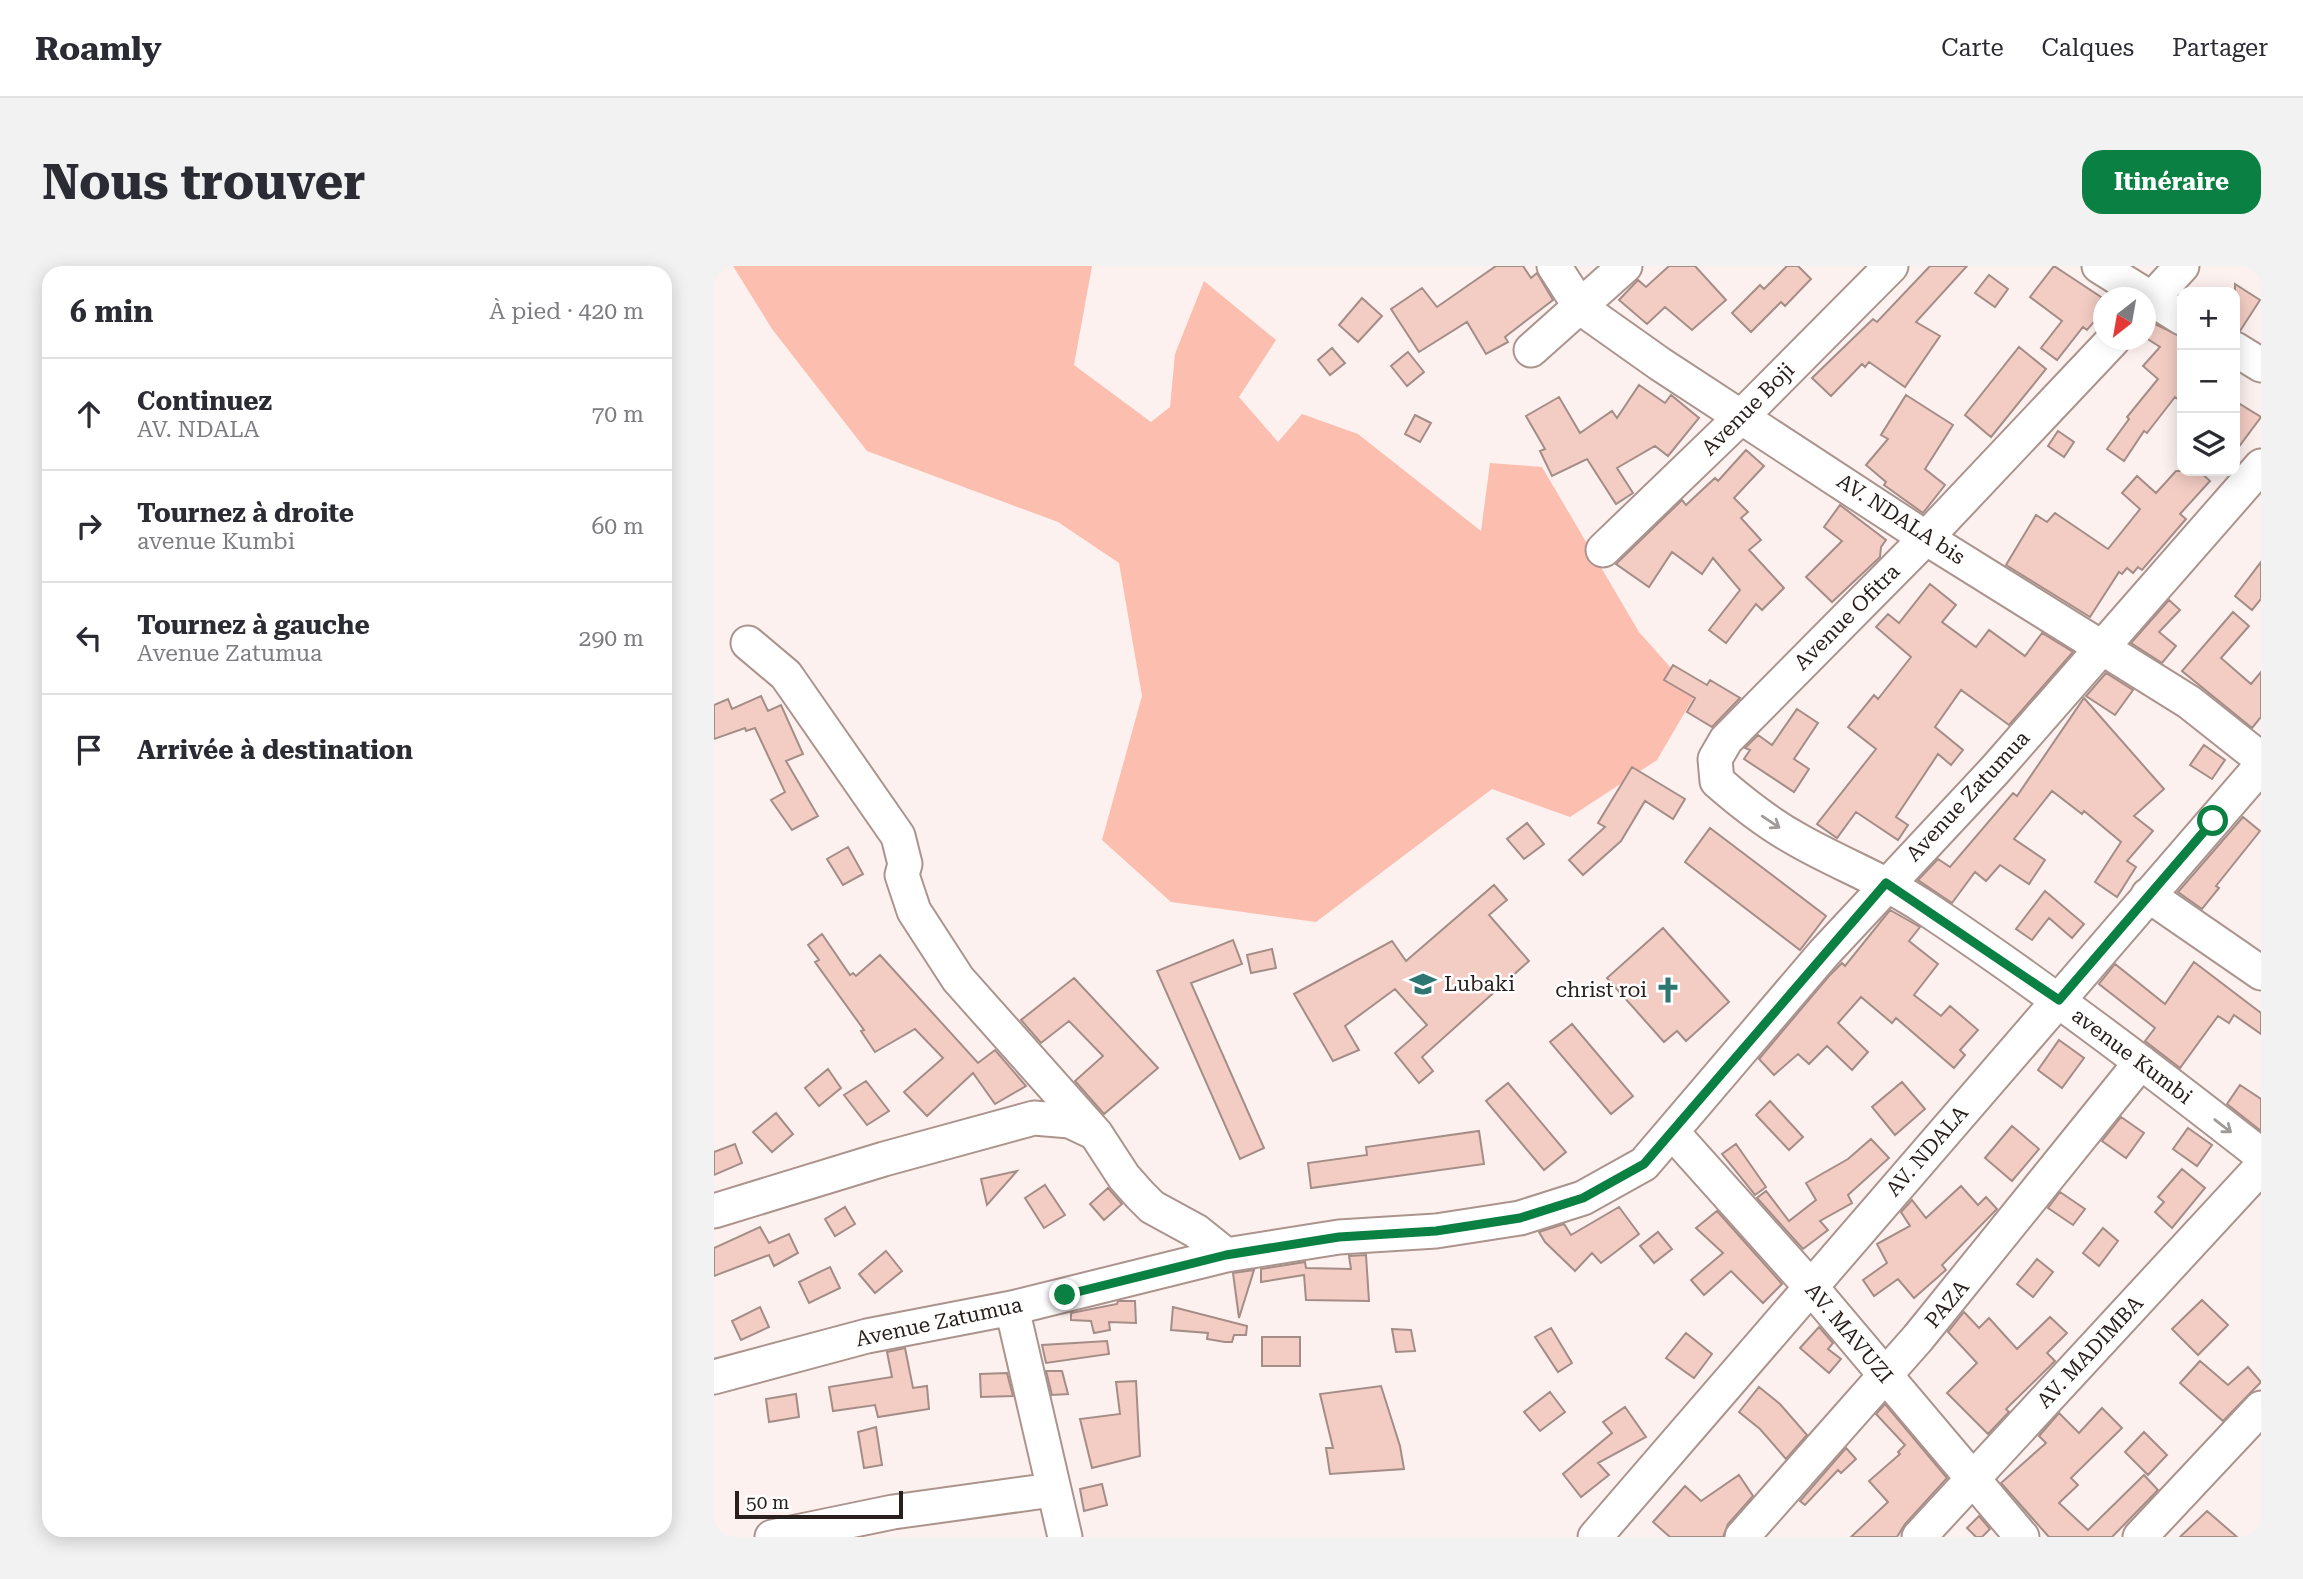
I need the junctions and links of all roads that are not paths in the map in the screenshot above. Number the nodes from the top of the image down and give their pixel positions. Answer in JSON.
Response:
{"nodes":[{"id":1,"x":1554,"y":266,"type":"edge"},
{"id":2,"x":1626,"y":266,"type":"edge"},
{"id":3,"x":1891,"y":266,"type":"edge"},
{"id":4,"x":2099,"y":266,"type":"edge"},
{"id":5,"x":2182,"y":266,"type":"edge"},
{"id":6,"x":2128,"y":287,"type":"edge"},
{"id":7,"x":2156,"y":294,"type":"edge"},
{"id":8,"x":2156,"y":306,"type":"edge"},
{"id":9,"x":1581,"y":308,"type":"junction"},
{"id":10,"x":2177,"y":316,"type":"edge"},
{"id":11,"x":1531,"y":350,"type":"dead end"},
{"id":12,"x":2104,"y":350,"type":"edge"},
{"id":13,"x":2237,"y":350,"type":"edge"},
{"id":14,"x":2261,"y":365,"type":"edge"},
{"id":15,"x":1741,"y":417,"type":"junction"},
{"id":16,"x":2261,"y":466,"type":"edge"},
{"id":17,"x":1926,"y":538,"type":"junction"},
{"id":18,"x":1603,"y":550,"type":"dead end"},
{"id":19,"x":748,"y":643,"type":"dead end"},
{"id":20,"x":2102,"y":645,"type":"junction"},
{"id":21,"x":2261,"y":759,"type":"edge"},
{"id":22,"x":2261,"y":766,"type":"edge"},
{"id":23,"x":1717,"y":781,"type":"joint"},
{"id":24,"x":1886,"y":883,"type":"junction"},
{"id":25,"x":2148,"y":895,"type":"junction"},
{"id":26,"x":2261,"y":973,"type":"edge"},
{"id":27,"x":2059,"y":1000,"type":"junction"},
{"id":28,"x":2141,"y":1062,"type":"junction"},
{"id":29,"x":1672,"y":1132,"type":"junction"},
{"id":30,"x":1096,"y":1134,"type":"junction"},
{"id":31,"x":2261,"y":1155,"type":"edge"},
{"id":32,"x":2261,"y":1167,"type":"edge"},
{"id":33,"x":714,"y":1211,"type":"edge"},
{"id":34,"x":1226,"y":1255,"type":"junction"},
{"id":35,"x":1810,"y":1286,"type":"junction"},
{"id":36,"x":1012,"y":1308,"type":"junction"},
{"id":37,"x":1884,"y":1375,"type":"junction"},
{"id":38,"x":714,"y":1377,"type":"edge"},
{"id":39,"x":2261,"y":1408,"type":"edge"},
{"id":40,"x":1972,"y":1478,"type":"junction"},
{"id":41,"x":1052,"y":1490,"type":"junction"},
{"id":42,"x":772,"y":1537,"type":"edge"},
{"id":43,"x":1065,"y":1537,"type":"edge"},
{"id":44,"x":1595,"y":1537,"type":"edge"},
{"id":45,"x":1742,"y":1537,"type":"edge"},
{"id":46,"x":1919,"y":1537,"type":"edge"},
{"id":47,"x":2022,"y":1537,"type":"edge"},
{"id":48,"x":2140,"y":1537,"type":"edge"}],
"edges":[{"from":1,"to":9,"type":"street","name":"AV. NDALA bis"},
{"from":2,"to":9,"type":"street"},
{"from":3,"to":15,"type":"street","name":"Avenue Boji"},
{"from":4,"to":6,"type":"street"},
{"from":5,"to":7,"type":"street"},
{"from":8,"to":10,"type":"street"},
{"from":9,"to":11,"type":"street"},
{"from":9,"to":15,"type":"street","name":"AV. NDALA bis"},
{"from":12,"to":17,"type":"street","name":"Avenue Ofitra"},
{"from":13,"to":14,"type":"street"},
{"from":15,"to":17,"type":"street","name":"AV. NDALA bis"},
{"from":15,"to":18,"type":"street","name":"Avenue Boji"},
{"from":16,"to":20,"type":"street","name":"Avenue Zatumua"},
{"from":17,"to":20,"type":"street","name":"AV. NDALA bis"},
{"from":17,"to":23,"type":"street","name":"Avenue Ofitra"},
{"from":19,"to":30,"type":"street"},
{"from":20,"to":21,"type":"street","name":"AV. NDALA bis"},
{"from":20,"to":24,"type":"street","name":"Avenue Zatumua"},
{"from":22,"to":25,"type":"street","name":"AV. NDALA"},
{"from":23,"to":24,"type":"street","name":"avenue Kumbi","one_way":true},
{"from":24,"to":27,"type":"street","name":"avenue Kumbi"},
{"from":24,"to":29,"type":"street","name":"Avenue Zatumua"},
{"from":25,"to":26,"type":"street"},
{"from":25,"to":27,"type":"street","name":"AV. NDALA"},
{"from":27,"to":28,"type":"street","name":"avenue Kumbi"},
{"from":27,"to":35,"type":"street","name":"AV. NDALA"},
{"from":28,"to":31,"type":"street","name":"avenue Kumbi","one_way":true},
{"from":28,"to":37,"type":"street","name":"PAZA"},
{"from":29,"to":34,"type":"street","name":"Avenue Zatumua"},
{"from":29,"to":35,"type":"street","name":"AV. MAVUZI"},
{"from":30,"to":33,"type":"street"},
{"from":30,"to":34,"type":"street"},
{"from":32,"to":40,"type":"street","name":"AV. MADIMBA"},
{"from":34,"to":36,"type":"street","name":"Avenue Zatumua"},
{"from":35,"to":37,"type":"street","name":"AV. MAVUZI"},
{"from":35,"to":44,"type":"street","name":"AV. NDALA"},
{"from":36,"to":38,"type":"street","name":"Avenue Zatumua"},
{"from":36,"to":41,"type":"street"},
{"from":37,"to":40,"type":"street","name":"AV. MAVUZI"},
{"from":37,"to":45,"type":"street","name":"PAZA"},
{"from":39,"to":48,"type":"street"},
{"from":40,"to":46,"type":"street","name":"AV. MADIMBA"},
{"from":40,"to":47,"type":"street","name":"AV. MAVUZI"},
{"from":41,"to":42,"type":"street"},
{"from":41,"to":43,"type":"street"}]}
